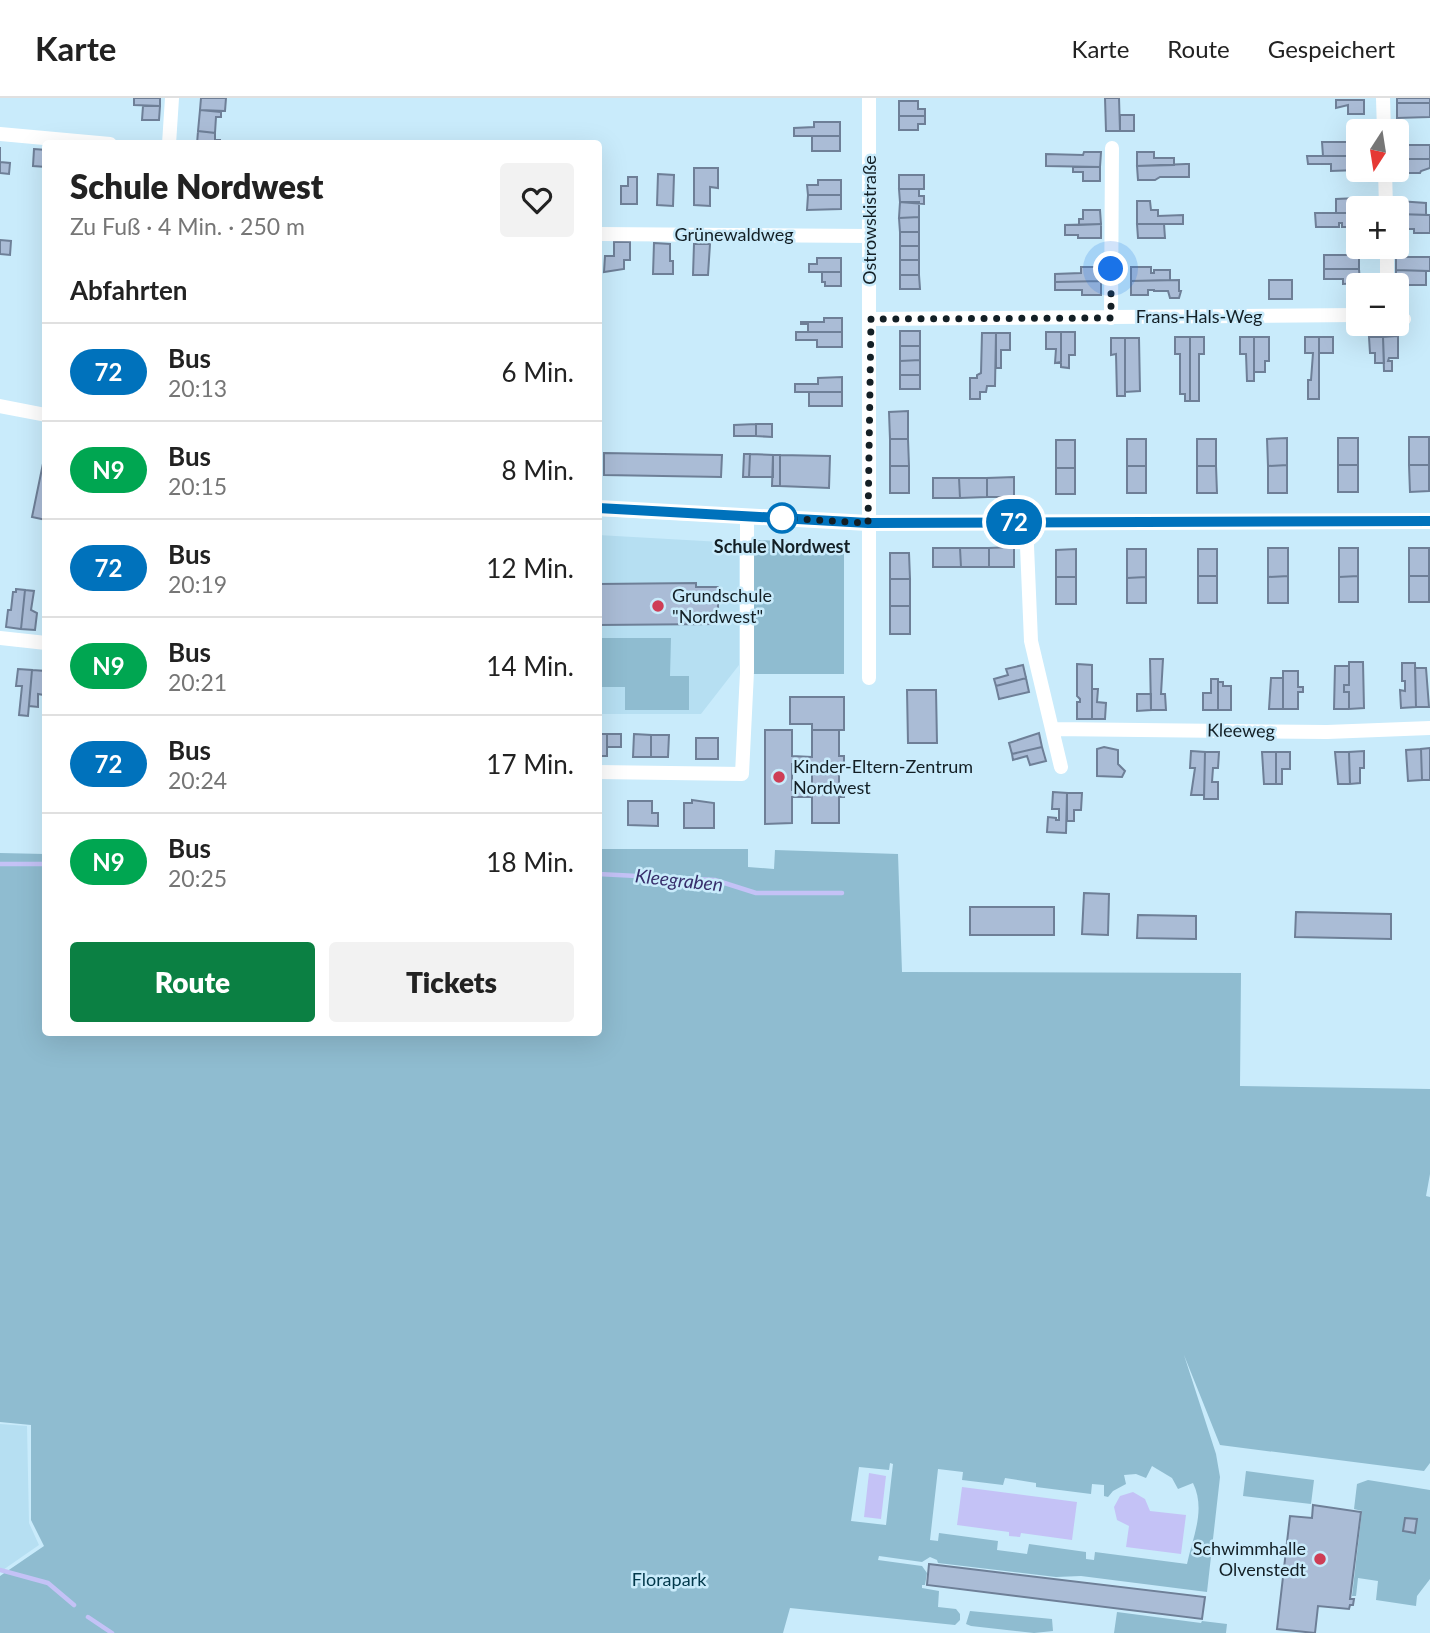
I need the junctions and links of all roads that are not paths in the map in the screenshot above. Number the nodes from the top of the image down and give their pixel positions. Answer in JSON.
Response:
{"nodes":[{"id":1,"x":172,"y":98,"type":"edge"},
{"id":2,"x":869,"y":98,"type":"edge"},
{"id":3,"x":1383,"y":98,"type":"edge"},
{"id":4,"x":1384,"y":119,"type":"edge"},
{"id":5,"x":0,"y":134,"type":"edge"},
{"id":6,"x":66,"y":140,"type":"edge"},
{"id":7,"x":169,"y":140,"type":"edge"},
{"id":8,"x":1112,"y":148,"type":"dead end"},
{"id":9,"x":602,"y":234,"type":"edge"},
{"id":10,"x":870,"y":236,"type":"junction"},
{"id":11,"x":1346,"y":315,"type":"edge"},
{"id":12,"x":1111,"y":318,"type":"junction"},
{"id":13,"x":871,"y":319,"type":"junction"},
{"id":14,"x":0,"y":406,"type":"edge"},
{"id":15,"x":42,"y":414,"type":"edge"},
{"id":16,"x":602,"y":509,"type":"edge"},
{"id":17,"x":747,"y":516,"type":"junction"},
{"id":18,"x":1430,"y":521,"type":"edge"},
{"id":19,"x":1026,"y":522,"type":"junction"},
{"id":20,"x":868,"y":523,"type":"junction"},
{"id":21,"x":0,"y":638,"type":"edge"},
{"id":22,"x":42,"y":643,"type":"edge"},
{"id":23,"x":869,"y":678,"type":"dead end"},
{"id":24,"x":1430,"y":728,"type":"edge"},
{"id":25,"x":1052,"y":729,"type":"junction"},
{"id":26,"x":1061,"y":767,"type":"dead end"},
{"id":27,"x":602,"y":772,"type":"edge"}],
"edges":[{"from":1,"to":7,"type":"street"},
{"from":2,"to":10,"type":"street","name":"Ostrowskistraße"},
{"from":3,"to":4,"type":"street"},
{"from":5,"to":6,"type":"street"},
{"from":8,"to":12,"type":"street"},
{"from":9,"to":10,"type":"street","name":"Grünewaldweg"},
{"from":10,"to":13,"type":"street","name":"Ostrowskistraße"},
{"from":11,"to":12,"type":"street","name":"Frans-Hals-Weg"},
{"from":12,"to":13,"type":"street","name":"Frans-Hals-Weg"},
{"from":13,"to":20,"type":"street","name":"Ostrowskistraße"},
{"from":14,"to":15,"type":"street"},
{"from":16,"to":17,"type":"street"},
{"from":17,"to":20,"type":"street"},
{"from":17,"to":27,"type":"street"},
{"from":18,"to":19,"type":"street"},
{"from":19,"to":20,"type":"street"},
{"from":19,"to":25,"type":"street"},
{"from":20,"to":23,"type":"street","name":"Ostrowskistraße"},
{"from":21,"to":22,"type":"street"},
{"from":24,"to":25,"type":"street","name":"Kleeweg"},
{"from":25,"to":26,"type":"street"}]}
